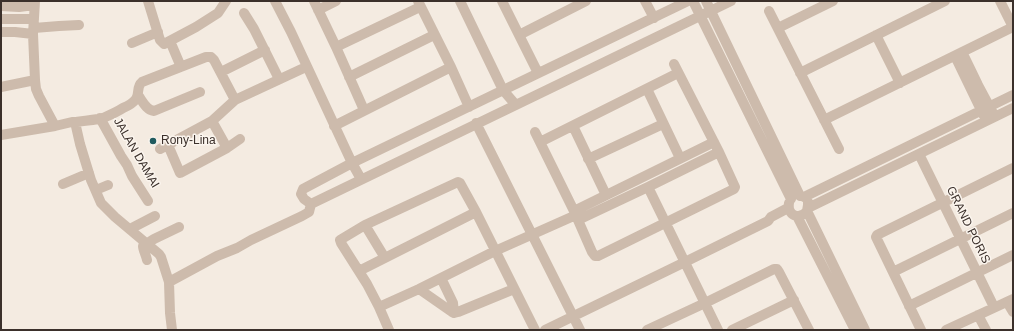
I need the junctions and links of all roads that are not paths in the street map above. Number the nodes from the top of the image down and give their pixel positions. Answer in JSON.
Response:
{"nodes":[{"id":1,"x":148,"y":1,"type":"edge"},
{"id":2,"x":226,"y":1,"type":"edge"},
{"id":3,"x":275,"y":1,"type":"edge"},
{"id":4,"x":336,"y":1,"type":"edge"},
{"id":5,"x":460,"y":1,"type":"edge"},
{"id":6,"x":586,"y":1,"type":"edge"},
{"id":7,"x":645,"y":1,"type":"edge"},
{"id":8,"x":688,"y":1,"type":"edge"},
{"id":9,"x":693,"y":1,"type":"edge"},
{"id":10,"x":706,"y":1,"type":"edge"},
{"id":11,"x":731,"y":1,"type":"edge"},
{"id":12,"x":833,"y":1,"type":"edge"},
{"id":13,"x":1000,"y":1,"type":"edge"},
{"id":14,"x":505,"y":2,"type":"edge"},
{"id":15,"x":941,"y":2,"type":"edge"},
{"id":16,"x":34,"y":3,"type":"edge"},
{"id":17,"x":419,"y":4,"type":"edge"},
{"id":18,"x":316,"y":5,"type":"edge"},
{"id":19,"x":928,"y":5,"type":"edge"},
{"id":20,"x":1,"y":6,"type":"edge"},
{"id":21,"x":711,"y":11,"type":"junction"},
{"id":22,"x":769,"y":11,"type":"dead end"},
{"id":23,"x":244,"y":13,"type":"dead end"},
{"id":24,"x":701,"y":16,"type":"junction"},
{"id":25,"x":654,"y":18,"type":"junction"},
{"id":26,"x":1,"y":19,"type":"edge"},
{"id":27,"x":79,"y":25,"type":"dead end"},
{"id":28,"x":34,"y":27,"type":"junction"},
{"id":29,"x":1013,"y":27,"type":"edge"},
{"id":30,"x":778,"y":28,"type":"junction"},
{"id":31,"x":1,"y":32,"type":"edge"},
{"id":32,"x":158,"y":32,"type":"junction"},
{"id":33,"x":434,"y":35,"type":"junction"},
{"id":34,"x":519,"y":35,"type":"junction"},
{"id":35,"x":876,"y":35,"type":"junction"},
{"id":36,"x":168,"y":42,"type":"junction"},
{"id":37,"x":132,"y":43,"type":"dead end"},
{"id":38,"x":336,"y":47,"type":"junction"},
{"id":39,"x":265,"y":50,"type":"junction"},
{"id":40,"x":958,"y":54,"type":"junction"},
{"id":41,"x":674,"y":64,"type":"dead end"},
{"id":42,"x":181,"y":67,"type":"junction"},
{"id":43,"x":306,"y":67,"type":"junction"},
{"id":44,"x":451,"y":67,"type":"junction"},
{"id":45,"x":221,"y":72,"type":"junction"},
{"id":46,"x":538,"y":73,"type":"junction"},
{"id":47,"x":678,"y":73,"type":"junction"},
{"id":48,"x":800,"y":73,"type":"junction"},
{"id":49,"x":349,"y":76,"type":"junction"},
{"id":50,"x":279,"y":79,"type":"junction"},
{"id":51,"x":34,"y":80,"type":"junction"},
{"id":52,"x":900,"y":82,"type":"junction"},
{"id":53,"x":1,"y":87,"type":"edge"},
{"id":54,"x":647,"y":89,"type":"junction"},
{"id":55,"x":503,"y":90,"type":"junction"},
{"id":56,"x":200,"y":92,"type":"dead end"},
{"id":57,"x":138,"y":95,"type":"junction"},
{"id":58,"x":1013,"y":95,"type":"edge"},
{"id":59,"x":235,"y":100,"type":"junction"},
{"id":60,"x":515,"y":104,"type":"junction"},
{"id":61,"x":469,"y":107,"type":"junction"},
{"id":62,"x":1013,"y":108,"type":"edge"},
{"id":63,"x":986,"y":109,"type":"junction"},
{"id":64,"x":364,"y":110,"type":"junction"},
{"id":65,"x":996,"y":117,"type":"junction"},
{"id":66,"x":100,"y":118,"type":"junction"},
{"id":67,"x":824,"y":120,"type":"junction"},
{"id":68,"x":212,"y":121,"type":"junction"},
{"id":69,"x":986,"y":121,"type":"junction"},
{"id":70,"x":75,"y":122,"type":"junction"},
{"id":71,"x":476,"y":123,"type":"junction"},
{"id":72,"x":663,"y":124,"type":"junction"},
{"id":73,"x":56,"y":126,"type":"junction"},
{"id":74,"x":334,"y":126,"type":"junction"},
{"id":75,"x":573,"y":126,"type":"junction"},
{"id":76,"x":535,"y":132,"type":"dead end"},
{"id":77,"x":1,"y":135,"type":"edge"},
{"id":78,"x":240,"y":139,"type":"dead end"},
{"id":79,"x":540,"y":142,"type":"junction"},
{"id":80,"x":714,"y":142,"type":"junction"},
{"id":81,"x":227,"y":148,"type":"junction"},
{"id":82,"x":839,"y":148,"type":"dead end"},
{"id":83,"x":719,"y":152,"type":"junction"},
{"id":84,"x":919,"y":154,"type":"junction"},
{"id":85,"x":680,"y":158,"type":"junction"},
{"id":86,"x":588,"y":159,"type":"junction"},
{"id":87,"x":352,"y":163,"type":"junction"},
{"id":88,"x":1012,"y":172,"type":"edge"},
{"id":89,"x":89,"y":173,"type":"junction"},
{"id":90,"x":361,"y":179,"type":"junction"},
{"id":91,"x":63,"y":184,"type":"dead end"},
{"id":92,"x":108,"y":185,"type":"dead end"},
{"id":93,"x":648,"y":187,"type":"junction"},
{"id":94,"x":96,"y":190,"type":"junction"},
{"id":95,"x":606,"y":195,"type":"junction"},
{"id":96,"x":148,"y":201,"type":"dead end"},
{"id":97,"x":942,"y":202,"type":"junction"},
{"id":98,"x":311,"y":204,"type":"junction"},
{"id":99,"x":795,"y":205,"type":"junction"},
{"id":100,"x":808,"y":209,"type":"junction"},
{"id":101,"x":476,"y":212,"type":"junction"},
{"id":102,"x":1013,"y":213,"type":"edge"},
{"id":103,"x":576,"y":215,"type":"junction"},
{"id":104,"x":155,"y":216,"type":"dead end"},
{"id":105,"x":666,"y":224,"type":"junction"},
{"id":106,"x":365,"y":225,"type":"junction"},
{"id":107,"x":179,"y":227,"type":"dead end"},
{"id":108,"x":130,"y":229,"type":"junction"},
{"id":109,"x":533,"y":234,"type":"junction"},
{"id":110,"x":960,"y":238,"type":"junction"},
{"id":111,"x":147,"y":243,"type":"junction"},
{"id":112,"x":495,"y":251,"type":"junction"},
{"id":113,"x":1013,"y":255,"type":"edge"},
{"id":114,"x":385,"y":258,"type":"junction"},
{"id":115,"x":147,"y":260,"type":"dead end"},
{"id":116,"x":685,"y":262,"type":"junction"},
{"id":117,"x":359,"y":272,"type":"junction"},
{"id":118,"x":893,"y":272,"type":"junction"},
{"id":119,"x":977,"y":272,"type":"junction"},
{"id":120,"x":441,"y":278,"type":"junction"},
{"id":121,"x":169,"y":282,"type":"junction"},
{"id":122,"x":419,"y":289,"type":"junction"},
{"id":123,"x":514,"y":289,"type":"junction"},
{"id":124,"x":794,"y":300,"type":"junction"},
{"id":125,"x":1010,"y":300,"type":"edge"},
{"id":126,"x":705,"y":303,"type":"junction"},
{"id":127,"x":909,"y":306,"type":"junction"},
{"id":128,"x":379,"y":307,"type":"junction"},
{"id":129,"x":994,"y":307,"type":"junction"},
{"id":130,"x":1013,"y":312,"type":"edge"},
{"id":131,"x":454,"y":313,"type":"junction"},
{"id":132,"x":978,"y":315,"type":"junction"},
{"id":133,"x":574,"y":316,"type":"junction"},
{"id":134,"x":172,"y":330,"type":"edge"},
{"id":135,"x":389,"y":330,"type":"edge"},
{"id":136,"x":535,"y":330,"type":"edge"},
{"id":137,"x":545,"y":330,"type":"edge"},
{"id":138,"x":580,"y":330,"type":"edge"},
{"id":139,"x":647,"y":330,"type":"edge"},
{"id":140,"x":718,"y":330,"type":"edge"},
{"id":141,"x":732,"y":330,"type":"edge"},
{"id":142,"x":809,"y":330,"type":"edge"},
{"id":143,"x":855,"y":330,"type":"edge"},
{"id":144,"x":865,"y":330,"type":"edge"},
{"id":145,"x":921,"y":330,"type":"edge"},
{"id":146,"x":946,"y":330,"type":"edge"},
{"id":147,"x":986,"y":330,"type":"edge"}],
"edges":[{"from":1,"to":32,"type":"street"},
{"from":2,"to":36,"type":"street"},
{"from":3,"to":43,"type":"street"},
{"from":4,"to":18,"type":"street"},
{"from":5,"to":55,"type":"street"},
{"from":6,"to":34,"type":"street"},
{"from":7,"to":25,"type":"street"},
{"from":8,"to":25,"type":"street"},
{"from":9,"to":24,"type":"street"},
{"from":10,"to":21,"type":"street"},
{"from":11,"to":21,"type":"street"},
{"from":12,"to":30,"type":"street"},
{"from":13,"to":29,"type":"street"},
{"from":14,"to":34,"type":"street"},
{"from":15,"to":19,"type":"street"},
{"from":16,"to":20,"type":"street"},
{"from":16,"to":28,"type":"street"},
{"from":17,"to":33,"type":"street"},
{"from":17,"to":38,"type":"street"},
{"from":18,"to":38,"type":"street"},
{"from":19,"to":35,"type":"street"},
{"from":21,"to":24,"type":"street"},
{"from":21,"to":99,"type":"street"},
{"from":22,"to":30,"type":"street"},
{"from":23,"to":39,"type":"street"},
{"from":24,"to":60,"type":"street"},
{"from":24,"to":99,"type":"street"},
{"from":25,"to":46,"type":"street"},
{"from":26,"to":28,"type":"street"},
{"from":27,"to":28,"type":"street"},
{"from":28,"to":31,"type":"street"},
{"from":28,"to":51,"type":"street"},
{"from":29,"to":40,"type":"street"},
{"from":30,"to":48,"type":"street"},
{"from":32,"to":36,"type":"street"},
{"from":32,"to":37,"type":"street"},
{"from":33,"to":44,"type":"street"},
{"from":33,"to":49,"type":"street"},
{"from":34,"to":46,"type":"street"},
{"from":35,"to":48,"type":"street"},
{"from":35,"to":52,"type":"street"},
{"from":36,"to":42,"type":"street"},
{"from":38,"to":49,"type":"street"},
{"from":39,"to":45,"type":"street"},
{"from":39,"to":50,"type":"street"},
{"from":40,"to":52,"type":"street"},
{"from":40,"to":63,"type":"street"},
{"from":41,"to":47,"type":"street"},
{"from":42,"to":45,"type":"street"},
{"from":42,"to":57,"type":"street"},
{"from":43,"to":50,"type":"street"},
{"from":43,"to":74,"type":"street"},
{"from":44,"to":61,"type":"street"},
{"from":44,"to":64,"type":"street"},
{"from":45,"to":59,"type":"street"},
{"from":46,"to":55,"type":"street"},
{"from":47,"to":54,"type":"street"},
{"from":47,"to":80,"type":"street"},
{"from":48,"to":67,"type":"street"},
{"from":49,"to":64,"type":"street"},
{"from":50,"to":59,"type":"street"},
{"from":51,"to":53,"type":"street"},
{"from":51,"to":73,"type":"street"},
{"from":52,"to":67,"type":"street"},
{"from":54,"to":72,"type":"street"},
{"from":54,"to":75,"type":"street"},
{"from":55,"to":60,"type":"street"},
{"from":55,"to":61,"type":"street"},
{"from":56,"to":57,"type":"street"},
{"from":57,"to":66,"type":"street"},
{"from":58,"to":63,"type":"street"},
{"from":59,"to":68,"type":"street"},
{"from":60,"to":71,"type":"street"},
{"from":61,"to":87,"type":"street"},
{"from":62,"to":65,"type":"street"},
{"from":63,"to":65,"type":"street"},
{"from":63,"to":69,"type":"street"},
{"from":63,"to":99,"type":"street"},
{"from":64,"to":74,"type":"street"},
{"from":65,"to":69,"type":"street"},
{"from":66,"to":70,"type":"street"},
{"from":66,"to":96,"type":"street","name":"JALAN DAMAI"},
{"from":67,"to":82,"type":"street"},
{"from":68,"to":81,"type":"street"},
{"from":68,"to":81,"type":"street"},
{"from":69,"to":84,"type":"street"},
{"from":70,"to":73,"type":"street"},
{"from":70,"to":89,"type":"street"},
{"from":71,"to":90,"type":"street"},
{"from":71,"to":109,"type":"street"},
{"from":72,"to":85,"type":"street"},
{"from":72,"to":86,"type":"street"},
{"from":73,"to":77,"type":"street"},
{"from":74,"to":87,"type":"street"},
{"from":75,"to":79,"type":"street"},
{"from":75,"to":86,"type":"street"},
{"from":76,"to":79,"type":"street"},
{"from":78,"to":81,"type":"street"},
{"from":79,"to":103,"type":"street"},
{"from":80,"to":83,"type":"street"},
{"from":80,"to":85,"type":"street"},
{"from":83,"to":93,"type":"street"},
{"from":83,"to":105,"type":"street"},
{"from":84,"to":97,"type":"street","name":"GRAND PORIS"},
{"from":84,"to":100,"type":"street"},
{"from":85,"to":95,"type":"street"},
{"from":86,"to":95,"type":"street"},
{"from":87,"to":90,"type":"street"},
{"from":87,"to":98,"type":"street"},
{"from":88,"to":97,"type":"street"},
{"from":89,"to":91,"type":"street"},
{"from":89,"to":94,"type":"street"},
{"from":90,"to":98,"type":"street"},
{"from":92,"to":94,"type":"street"},
{"from":93,"to":103,"type":"street"},
{"from":93,"to":105,"type":"street"},
{"from":94,"to":108,"type":"street"},
{"from":95,"to":103,"type":"street"},
{"from":97,"to":110,"type":"street","name":"GRAND PORIS"},
{"from":97,"to":118,"type":"street"},
{"from":98,"to":121,"type":"street"},
{"from":99,"to":100,"type":"street"},
{"from":99,"to":116,"type":"street"},
{"from":99,"to":143,"type":"street"},
{"from":100,"to":144,"type":"street"},
{"from":101,"to":106,"type":"street"},
{"from":101,"to":112,"type":"street"},
{"from":101,"to":114,"type":"street"},
{"from":102,"to":110,"type":"street"},
{"from":103,"to":105,"type":"street"},
{"from":103,"to":109,"type":"street"},
{"from":104,"to":108,"type":"street"},
{"from":105,"to":116,"type":"street"},
{"from":106,"to":114,"type":"street"},
{"from":106,"to":117,"type":"street"},
{"from":107,"to":111,"type":"street"},
{"from":108,"to":111,"type":"street"},
{"from":109,"to":112,"type":"street"},
{"from":109,"to":133,"type":"street"},
{"from":110,"to":118,"type":"street"},
{"from":110,"to":119,"type":"street","name":"GRAND PORIS"},
{"from":111,"to":115,"type":"street"},
{"from":111,"to":121,"type":"street"},
{"from":112,"to":120,"type":"street"},
{"from":112,"to":123,"type":"street"},
{"from":113,"to":119,"type":"street"},
{"from":114,"to":117,"type":"street"},
{"from":116,"to":126,"type":"street"},
{"from":116,"to":133,"type":"street"},
{"from":117,"to":128,"type":"street"},
{"from":118,"to":127,"type":"street"},
{"from":119,"to":127,"type":"street"},
{"from":119,"to":129,"type":"street","name":"GRAND PORIS"},
{"from":120,"to":122,"type":"street"},
{"from":120,"to":131,"type":"street"},
{"from":121,"to":134,"type":"street"},
{"from":122,"to":128,"type":"street"},
{"from":122,"to":131,"type":"street"},
{"from":123,"to":131,"type":"street"},
{"from":123,"to":136,"type":"street"},
{"from":124,"to":126,"type":"street"},
{"from":124,"to":141,"type":"street"},
{"from":124,"to":142,"type":"street"},
{"from":125,"to":129,"type":"street"},
{"from":125,"to":130,"type":"street"},
{"from":126,"to":139,"type":"street"},
{"from":126,"to":140,"type":"street"},
{"from":127,"to":145,"type":"street"},
{"from":128,"to":135,"type":"street"},
{"from":129,"to":132,"type":"street"},
{"from":132,"to":146,"type":"street"},
{"from":132,"to":147,"type":"street"},
{"from":133,"to":137,"type":"street"},
{"from":133,"to":138,"type":"street"}]}
